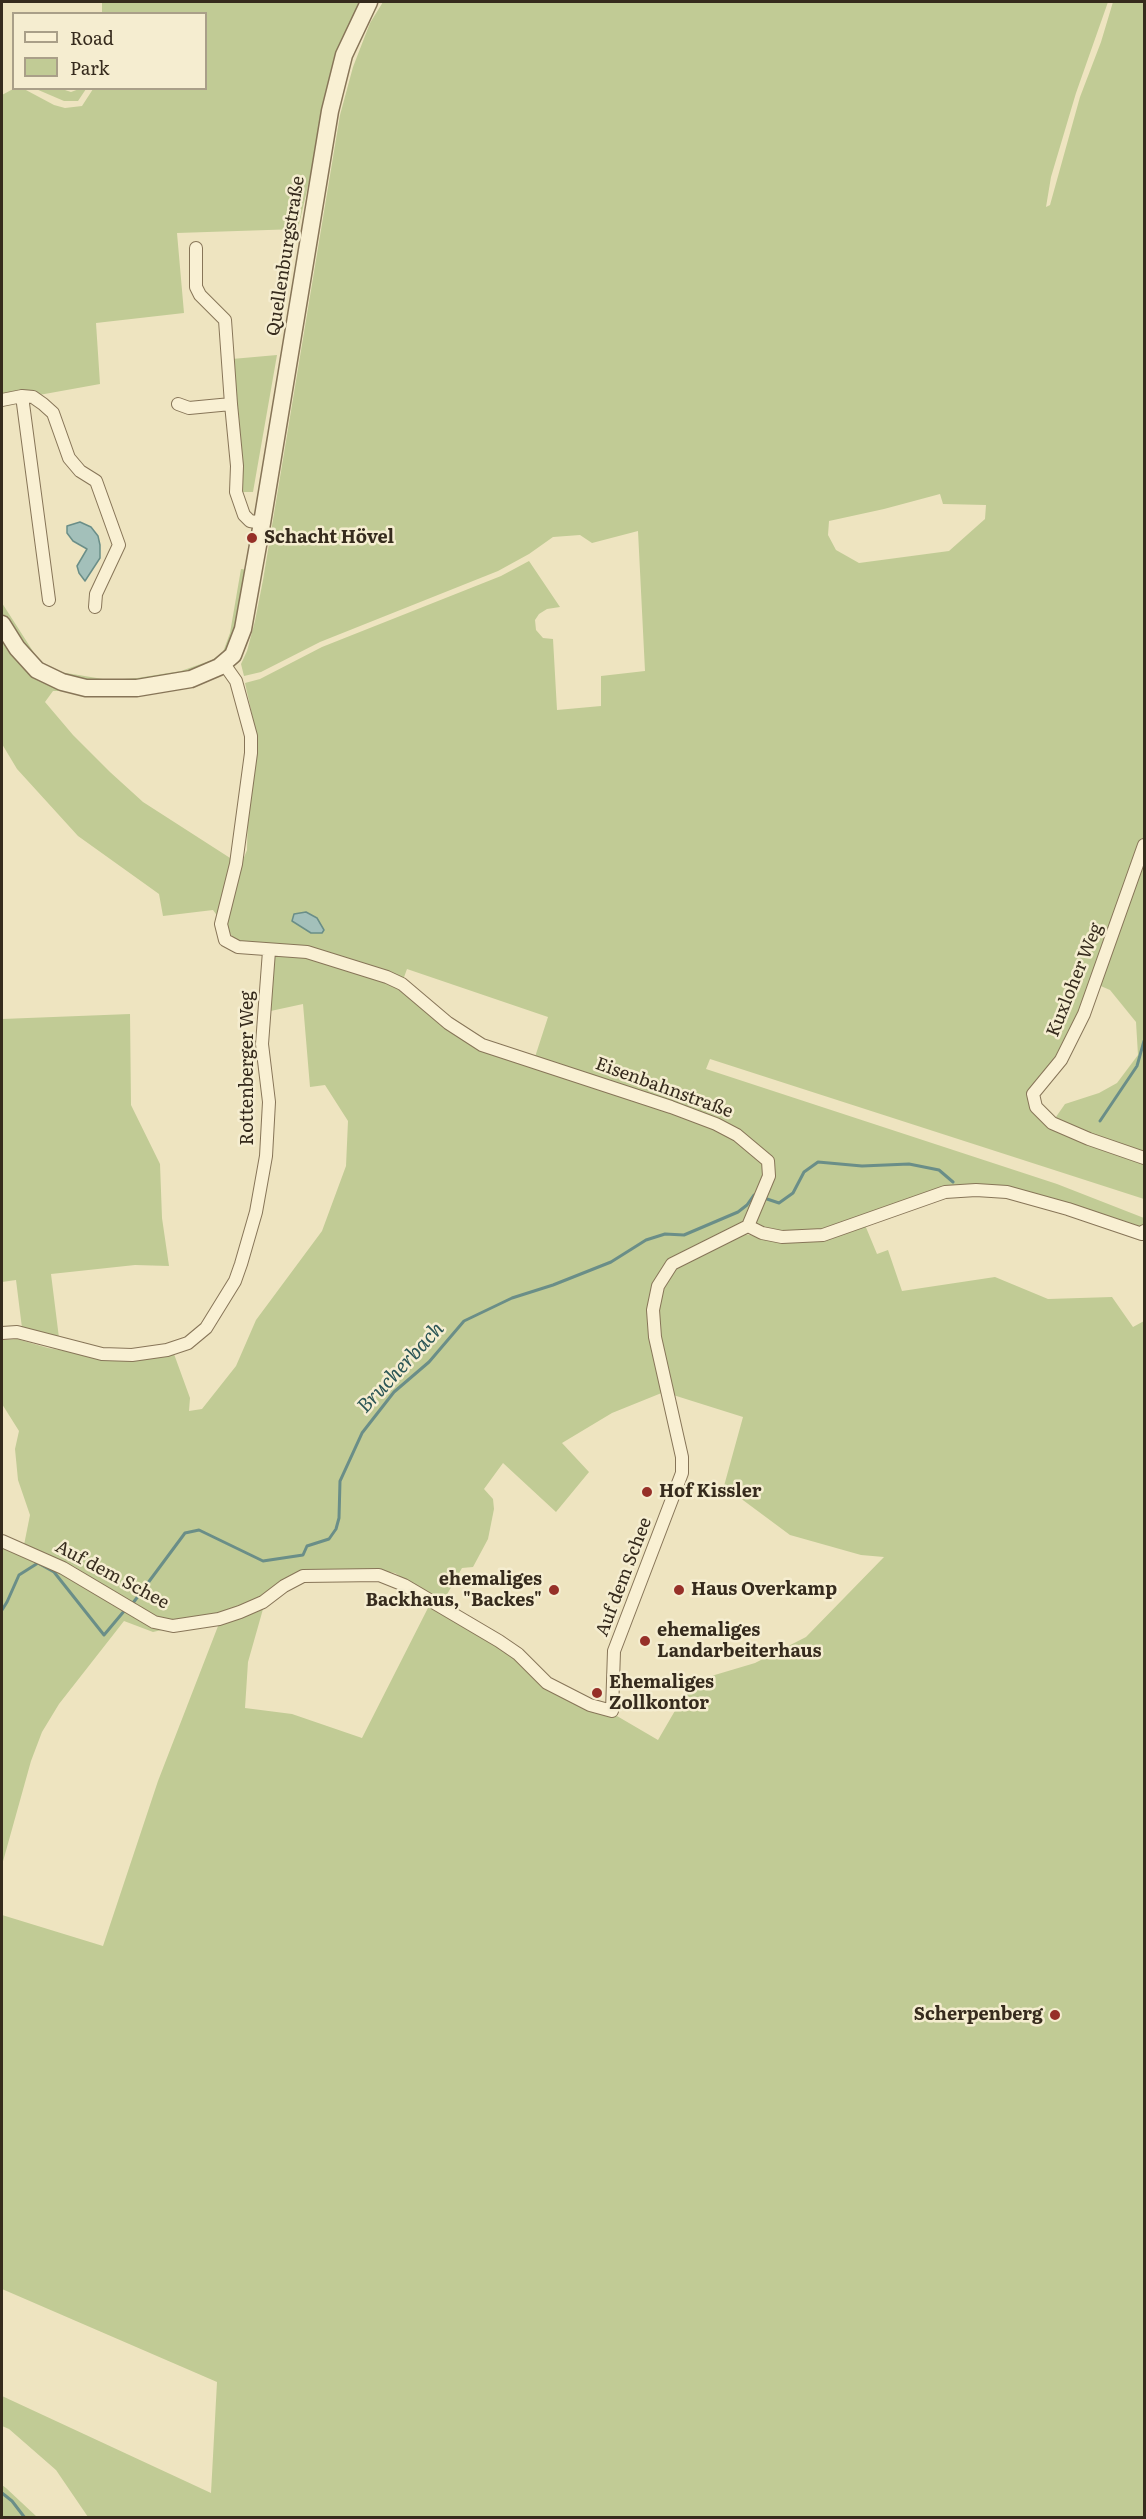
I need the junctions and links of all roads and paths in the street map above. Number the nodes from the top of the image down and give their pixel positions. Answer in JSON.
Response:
{"nodes":[{"id":1,"x":369,"y":2,"type":"edge"},
{"id":2,"x":196,"y":248,"type":"dead end"},
{"id":3,"x":22,"y":396,"type":"junction"},
{"id":4,"x":2,"y":400,"type":"edge"},
{"id":5,"x":178,"y":404,"type":"dead end"},
{"id":6,"x":231,"y":404,"type":"junction"},
{"id":7,"x":262,"y":523,"type":"junction"},
{"id":8,"x":49,"y":600,"type":"dead end"},
{"id":9,"x":95,"y":607,"type":"dead end"},
{"id":10,"x":2,"y":624,"type":"edge"},
{"id":11,"x":219,"y":667,"type":"junction"},
{"id":12,"x":1144,"y":845,"type":"edge"},
{"id":13,"x":269,"y":951,"type":"junction"},
{"id":14,"x":1144,"y":1158,"type":"edge"},
{"id":15,"x":748,"y":1226,"type":"junction"},
{"id":16,"x":1143,"y":1232,"type":"edge"},
{"id":17,"x":2,"y":1333,"type":"edge"},
{"id":18,"x":2,"y":1541,"type":"edge"}],
"edges":[{"from":1,"to":7,"type":"street","name":"Quellenburgstraße"},
{"from":2,"to":6,"type":"street"},
{"from":3,"to":4,"type":"street"},
{"from":3,"to":8,"type":"street"},
{"from":3,"to":9,"type":"street"},
{"from":5,"to":6,"type":"street"},
{"from":6,"to":7,"type":"street"},
{"from":7,"to":11,"type":"street","name":"Quellenburgstraße"},
{"from":10,"to":11,"type":"street"},
{"from":11,"to":13,"type":"street"},
{"from":12,"to":14,"type":"street","name":"Kuxloher Weg"},
{"from":13,"to":15,"type":"street","name":"Eisenbahnstraße"},
{"from":13,"to":17,"type":"street","name":"Rottenberger Weg"},
{"from":15,"to":16,"type":"street"},
{"from":15,"to":18,"type":"street","name":"Auf dem Schee"}]}
